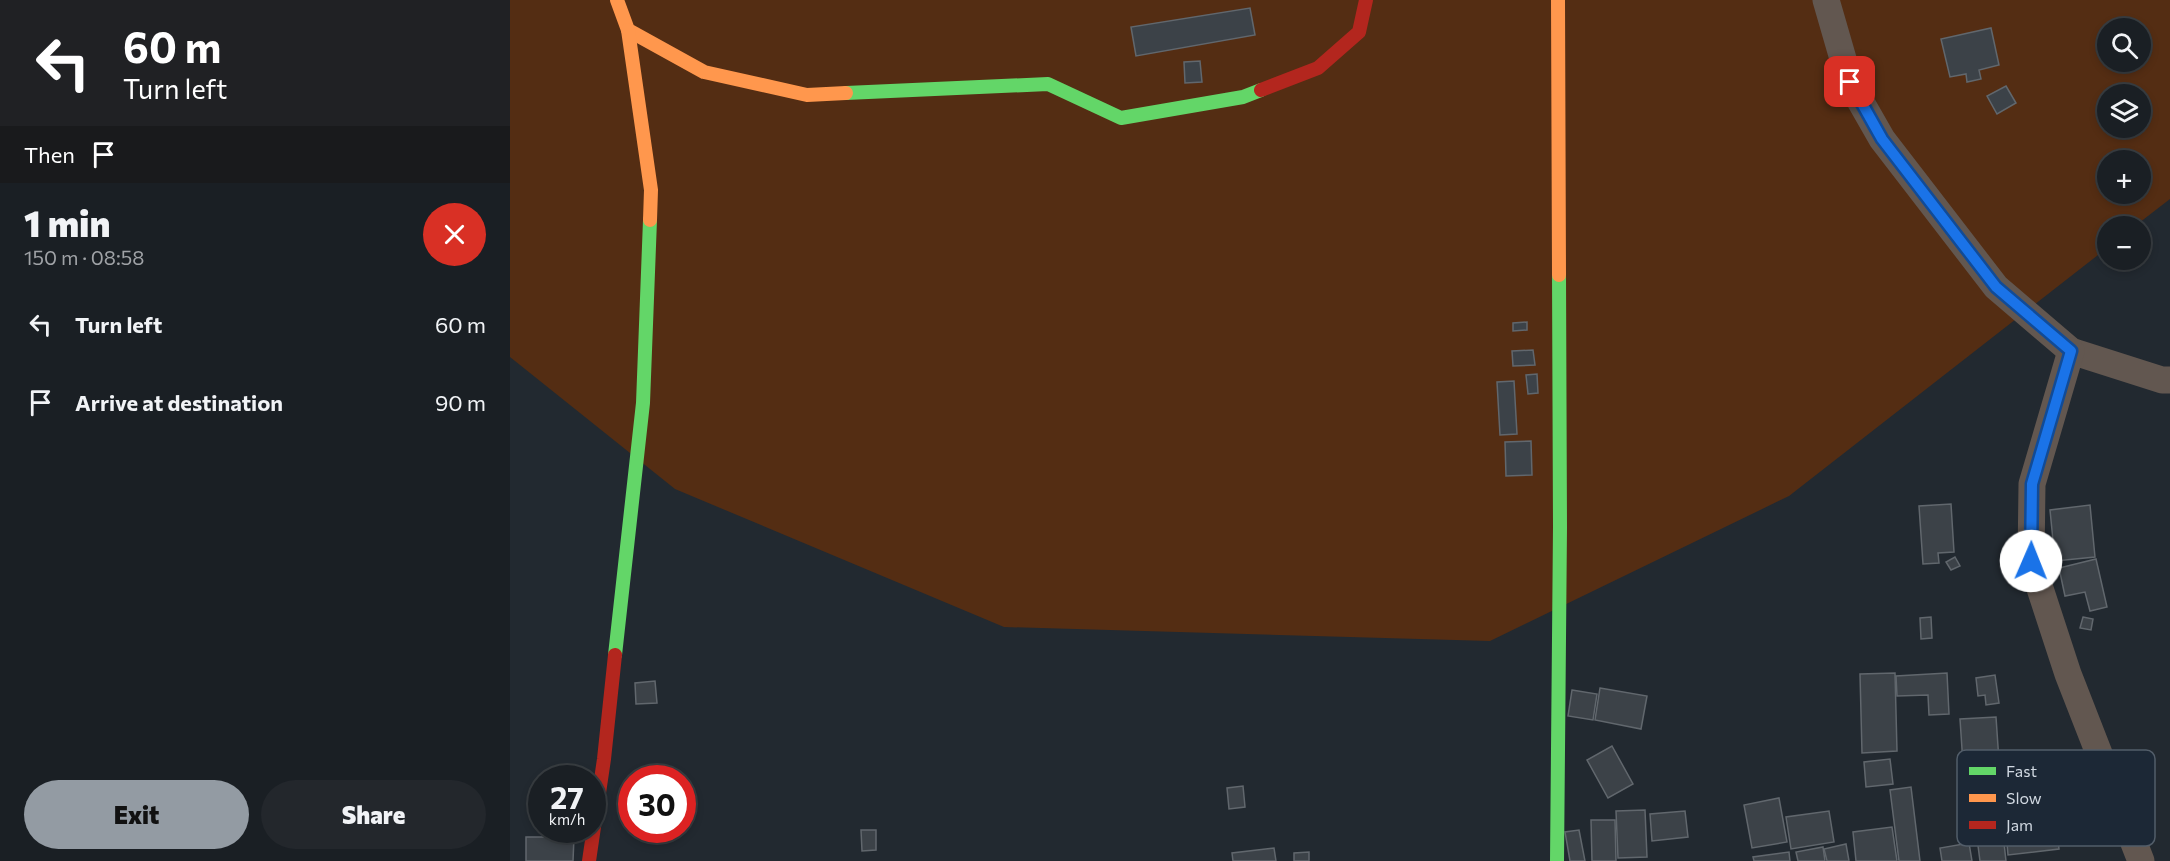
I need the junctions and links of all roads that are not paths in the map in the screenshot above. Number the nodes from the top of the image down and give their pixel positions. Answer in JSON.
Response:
{"nodes":[{"id":1,"x":617,"y":0,"type":"edge"},
{"id":2,"x":1366,"y":0,"type":"edge"},
{"id":3,"x":1558,"y":0,"type":"edge"},
{"id":4,"x":1826,"y":0,"type":"edge"},
{"id":5,"x":628,"y":30,"type":"junction"},
{"id":6,"x":2071,"y":351,"type":"junction"},
{"id":7,"x":2170,"y":380,"type":"edge"},
{"id":8,"x":2098,"y":750,"type":"edge"},
{"id":9,"x":2135,"y":846,"type":"edge"},
{"id":10,"x":589,"y":861,"type":"edge"},
{"id":11,"x":1557,"y":861,"type":"edge"},
{"id":12,"x":2141,"y":861,"type":"edge"}],
"edges":[{"from":1,"to":5,"type":"street"},
{"from":2,"to":5,"type":"street"},
{"from":3,"to":11,"type":"street"},
{"from":4,"to":6,"type":"street"},
{"from":5,"to":10,"type":"street"},
{"from":6,"to":7,"type":"street"},
{"from":6,"to":8,"type":"street"},
{"from":9,"to":12,"type":"street"}]}
